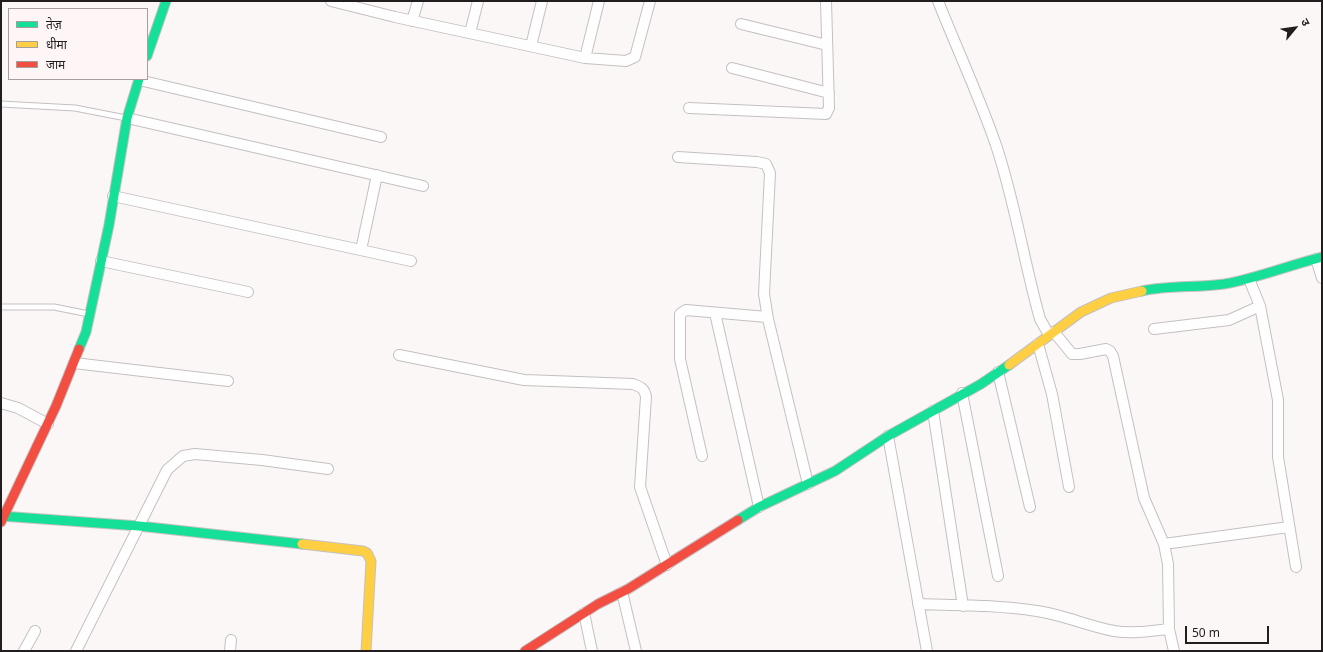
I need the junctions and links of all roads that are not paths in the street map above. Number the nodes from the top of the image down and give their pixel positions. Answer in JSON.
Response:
{"nodes":[{"id":1,"x":166,"y":1,"type":"edge"},
{"id":2,"x":331,"y":1,"type":"edge"},
{"id":3,"x":418,"y":1,"type":"edge"},
{"id":4,"x":478,"y":1,"type":"edge"},
{"id":5,"x":542,"y":1,"type":"edge"},
{"id":6,"x":599,"y":1,"type":"edge"},
{"id":7,"x":650,"y":1,"type":"edge"},
{"id":8,"x":826,"y":1,"type":"edge"},
{"id":9,"x":938,"y":1,"type":"edge"},
{"id":10,"x":412,"y":21,"type":"junction"},
{"id":11,"x":741,"y":24,"type":"dead end"},
{"id":12,"x":470,"y":33,"type":"junction"},
{"id":13,"x":531,"y":46,"type":"junction"},
{"id":14,"x":827,"y":46,"type":"junction"},
{"id":15,"x":148,"y":53,"type":"edge"},
{"id":16,"x":585,"y":58,"type":"junction"},
{"id":17,"x":732,"y":68,"type":"dead end"},
{"id":18,"x":139,"y":80,"type":"edge"},
{"id":19,"x":143,"y":80,"type":"edge"},
{"id":20,"x":829,"y":93,"type":"junction"},
{"id":21,"x":1,"y":104,"type":"edge"},
{"id":22,"x":689,"y":108,"type":"dead end"},
{"id":23,"x":127,"y":118,"type":"junction"},
{"id":24,"x":381,"y":137,"type":"dead end"},
{"id":25,"x":678,"y":157,"type":"dead end"},
{"id":26,"x":377,"y":175,"type":"junction"},
{"id":27,"x":423,"y":186,"type":"dead end"},
{"id":28,"x":114,"y":196,"type":"junction"},
{"id":29,"x":361,"y":250,"type":"junction"},
{"id":30,"x":1319,"y":258,"type":"edge"},
{"id":31,"x":101,"y":261,"type":"junction"},
{"id":32,"x":411,"y":261,"type":"dead end"},
{"id":33,"x":1322,"y":278,"type":"edge"},
{"id":34,"x":1249,"y":279,"type":"junction"},
{"id":35,"x":248,"y":292,"type":"dead end"},
{"id":36,"x":1260,"y":306,"type":"junction"},
{"id":37,"x":1,"y":307,"type":"edge"},
{"id":38,"x":715,"y":313,"type":"junction"},
{"id":39,"x":90,"y":315,"type":"junction"},
{"id":40,"x":767,"y":316,"type":"junction"},
{"id":41,"x":1154,"y":329,"type":"dead end"},
{"id":42,"x":1051,"y":334,"type":"junction"},
{"id":43,"x":1038,"y":344,"type":"junction"},
{"id":44,"x":399,"y":355,"type":"dead end"},
{"id":45,"x":74,"y":363,"type":"junction"},
{"id":46,"x":998,"y":372,"type":"junction"},
{"id":47,"x":228,"y":381,"type":"dead end"},
{"id":48,"x":962,"y":394,"type":"junction"},
{"id":49,"x":1,"y":403,"type":"edge"},
{"id":50,"x":932,"y":411,"type":"junction"},
{"id":51,"x":48,"y":424,"type":"junction"},
{"id":52,"x":888,"y":436,"type":"junction"},
{"id":53,"x":702,"y":456,"type":"dead end"},
{"id":54,"x":328,"y":469,"type":"dead end"},
{"id":55,"x":808,"y":484,"type":"junction"},
{"id":56,"x":1069,"y":487,"type":"dead end"},
{"id":57,"x":759,"y":507,"type":"junction"},
{"id":58,"x":1030,"y":507,"type":"dead end"},
{"id":59,"x":2,"y":518,"type":"edge"},
{"id":60,"x":139,"y":526,"type":"junction"},
{"id":61,"x":1289,"y":527,"type":"junction"},
{"id":62,"x":1164,"y":544,"type":"junction"},
{"id":63,"x":667,"y":565,"type":"junction"},
{"id":64,"x":1296,"y":567,"type":"dead end"},
{"id":65,"x":998,"y":576,"type":"dead end"},
{"id":66,"x":622,"y":592,"type":"junction"},
{"id":67,"x":918,"y":604,"type":"junction"},
{"id":68,"x":963,"y":606,"type":"junction"},
{"id":69,"x":584,"y":613,"type":"junction"},
{"id":70,"x":1169,"y":629,"type":"junction"},
{"id":71,"x":35,"y":631,"type":"dead end"},
{"id":72,"x":231,"y":640,"type":"dead end"},
{"id":73,"x":24,"y":651,"type":"edge"},
{"id":74,"x":76,"y":651,"type":"edge"},
{"id":75,"x":230,"y":651,"type":"edge"},
{"id":76,"x":366,"y":651,"type":"edge"},
{"id":77,"x":525,"y":651,"type":"edge"},
{"id":78,"x":592,"y":651,"type":"edge"},
{"id":79,"x":636,"y":651,"type":"edge"},
{"id":80,"x":927,"y":651,"type":"edge"},
{"id":81,"x":1174,"y":651,"type":"edge"}],
"edges":[{"from":1,"to":15,"type":"street"},
{"from":2,"to":10,"type":"street"},
{"from":3,"to":10,"type":"street"},
{"from":4,"to":12,"type":"street"},
{"from":5,"to":13,"type":"street"},
{"from":6,"to":16,"type":"street"},
{"from":7,"to":16,"type":"street"},
{"from":8,"to":14,"type":"street"},
{"from":9,"to":42,"type":"street"},
{"from":10,"to":12,"type":"street"},
{"from":11,"to":14,"type":"street"},
{"from":12,"to":13,"type":"street"},
{"from":13,"to":16,"type":"street"},
{"from":14,"to":20,"type":"street"},
{"from":17,"to":20,"type":"street"},
{"from":18,"to":23,"type":"street"},
{"from":19,"to":24,"type":"street"},
{"from":20,"to":22,"type":"street"},
{"from":21,"to":23,"type":"lane"},
{"from":23,"to":26,"type":"street"},
{"from":23,"to":28,"type":"street"},
{"from":25,"to":40,"type":"street"},
{"from":26,"to":27,"type":"street"},
{"from":26,"to":29,"type":"street"},
{"from":28,"to":29,"type":"street"},
{"from":28,"to":31,"type":"street"},
{"from":29,"to":32,"type":"street"},
{"from":30,"to":33,"type":"street"},
{"from":30,"to":34,"type":"street"},
{"from":31,"to":35,"type":"street"},
{"from":31,"to":39,"type":"street"},
{"from":34,"to":36,"type":"street"},
{"from":34,"to":42,"type":"street"},
{"from":36,"to":41,"type":"street"},
{"from":36,"to":61,"type":"street"},
{"from":37,"to":39,"type":"lane"},
{"from":38,"to":40,"type":"street"},
{"from":38,"to":53,"type":"street"},
{"from":38,"to":57,"type":"street"},
{"from":39,"to":45,"type":"street"},
{"from":40,"to":55,"type":"street"},
{"from":42,"to":43,"type":"street"},
{"from":42,"to":62,"type":"street"},
{"from":43,"to":46,"type":"street"},
{"from":43,"to":56,"type":"street"},
{"from":44,"to":63,"type":"street"},
{"from":45,"to":47,"type":"street"},
{"from":45,"to":51,"type":"street"},
{"from":46,"to":48,"type":"street"},
{"from":46,"to":58,"type":"street"},
{"from":48,"to":50,"type":"street"},
{"from":48,"to":65,"type":"street"},
{"from":49,"to":51,"type":"street"},
{"from":50,"to":52,"type":"street"},
{"from":50,"to":68,"type":"street"},
{"from":51,"to":59,"type":"street"},
{"from":52,"to":55,"type":"street"},
{"from":52,"to":67,"type":"street"},
{"from":54,"to":60,"type":"street"},
{"from":55,"to":57,"type":"street"},
{"from":57,"to":63,"type":"street"},
{"from":59,"to":60,"type":"street"},
{"from":60,"to":74,"type":"street"},
{"from":60,"to":76,"type":"street"},
{"from":61,"to":62,"type":"street"},
{"from":61,"to":64,"type":"street"},
{"from":62,"to":70,"type":"street"},
{"from":63,"to":66,"type":"street"},
{"from":66,"to":69,"type":"street"},
{"from":66,"to":79,"type":"street"},
{"from":67,"to":68,"type":"street"},
{"from":67,"to":80,"type":"street"},
{"from":68,"to":70,"type":"street"},
{"from":69,"to":77,"type":"street"},
{"from":69,"to":78,"type":"street"},
{"from":70,"to":81,"type":"street"},
{"from":71,"to":73,"type":"street"},
{"from":72,"to":75,"type":"street"}]}
